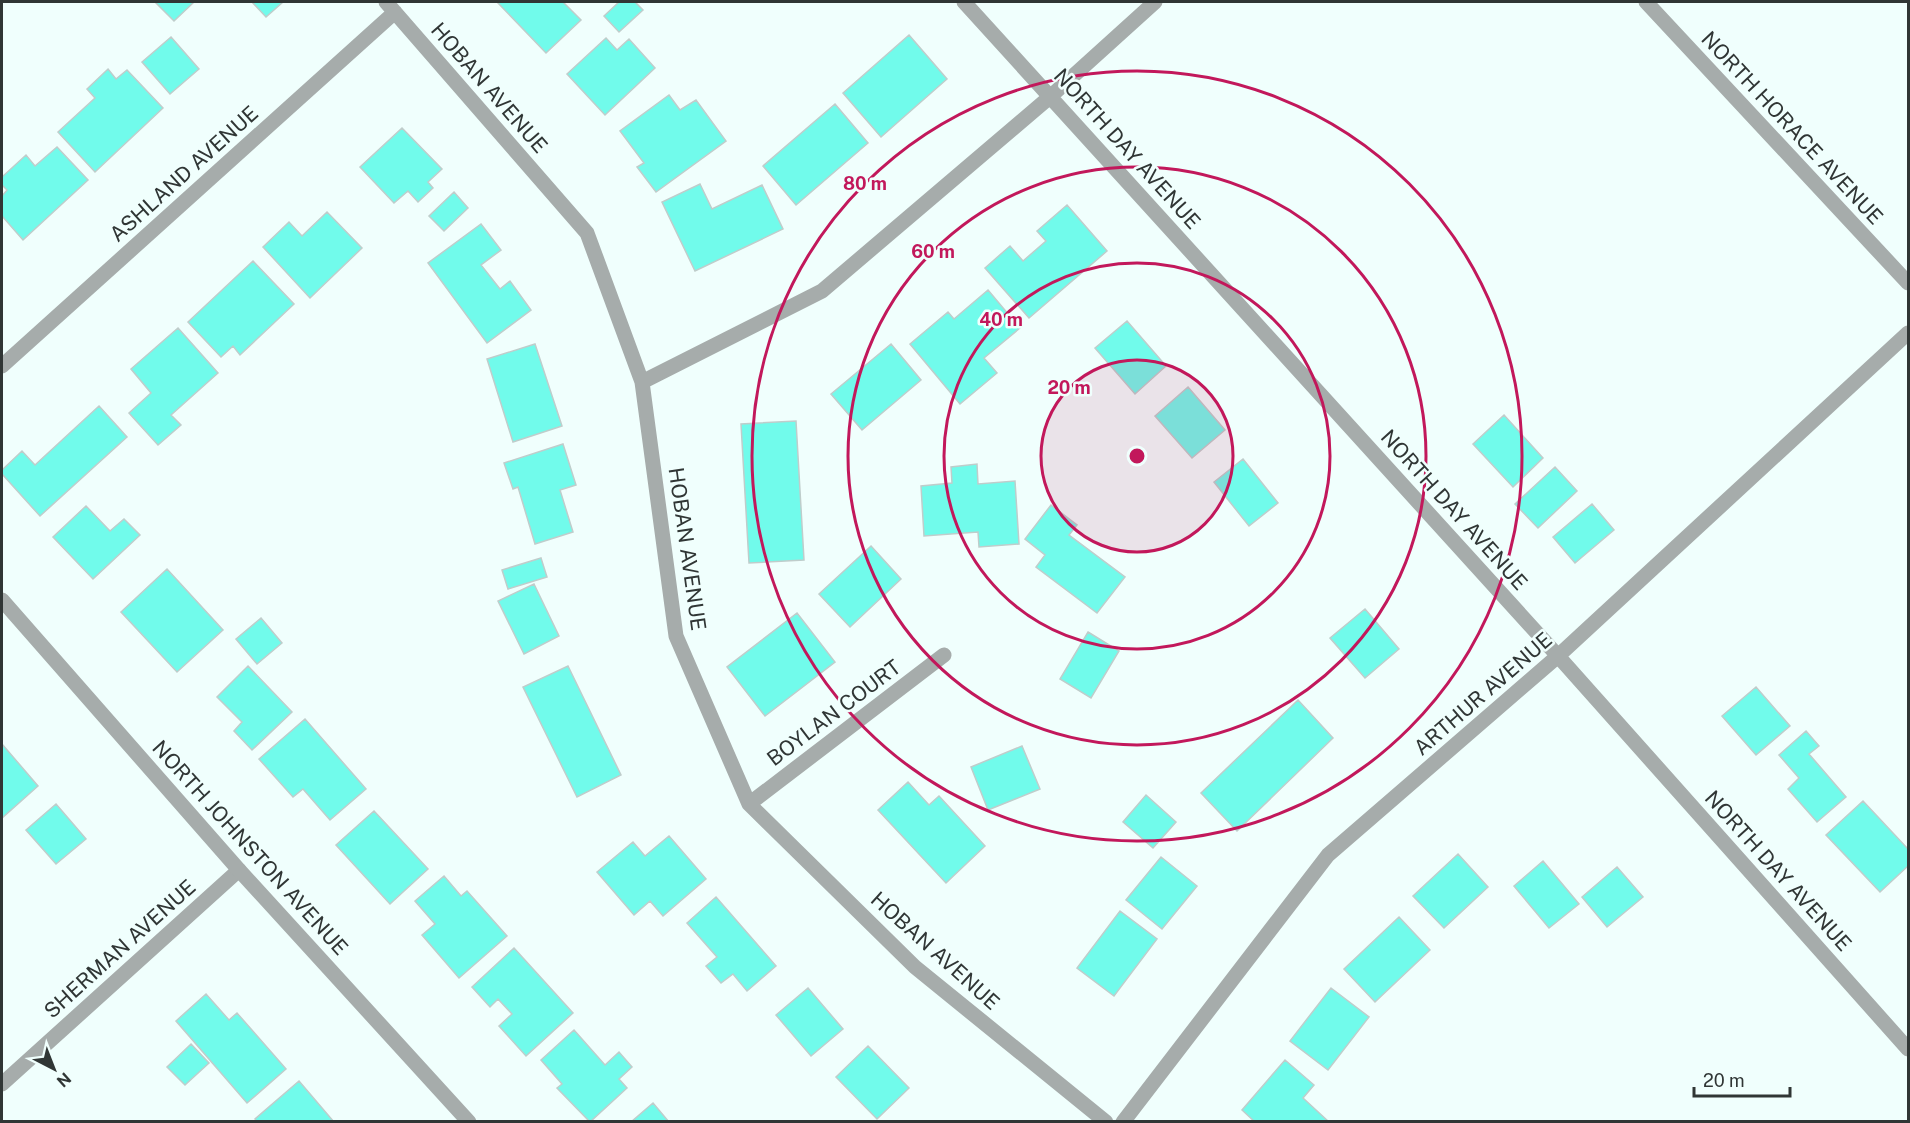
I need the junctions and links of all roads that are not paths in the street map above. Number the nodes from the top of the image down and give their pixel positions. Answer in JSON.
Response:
{"nodes":[{"id":1,"x":964,"y":2,"type":"edge"},
{"id":2,"x":1155,"y":2,"type":"edge"},
{"id":3,"x":1646,"y":2,"type":"edge"},
{"id":4,"x":390,"y":7,"type":"edge"},
{"id":5,"x":1051,"y":96,"type":"junction"},
{"id":6,"x":1908,"y":283,"type":"edge"},
{"id":7,"x":1908,"y":333,"type":"edge"},
{"id":8,"x":2,"y":366,"type":"edge"},
{"id":9,"x":642,"y":382,"type":"junction"},
{"id":10,"x":2,"y":600,"type":"edge"},
{"id":11,"x":944,"y":656,"type":"dead end"},
{"id":12,"x":1558,"y":656,"type":"junction"},
{"id":13,"x":749,"y":804,"type":"junction"},
{"id":14,"x":239,"y":870,"type":"junction"},
{"id":15,"x":1908,"y":1049,"type":"edge"},
{"id":16,"x":2,"y":1084,"type":"edge"},
{"id":17,"x":469,"y":1122,"type":"edge"},
{"id":18,"x":1106,"y":1122,"type":"edge"},
{"id":19,"x":1124,"y":1122,"type":"edge"}],
"edges":[{"from":1,"to":5,"type":"street","name":"NORTH DAY AVENUE"},
{"from":2,"to":5,"type":"street"},
{"from":3,"to":6,"type":"street","name":"NORTH HORACE AVENUE"},
{"from":4,"to":8,"type":"street","name":"ASHLAND AVENUE"},
{"from":4,"to":9,"type":"street","name":"HOBAN AVENUE"},
{"from":5,"to":9,"type":"street"},
{"from":5,"to":12,"type":"street","name":"NORTH DAY AVENUE"},
{"from":7,"to":12,"type":"street","name":"ARTHUR AVENUE"},
{"from":9,"to":13,"type":"street","name":"HOBAN AVENUE"},
{"from":10,"to":14,"type":"street","name":"NORTH JOHNSTON AVENUE"},
{"from":11,"to":13,"type":"street","name":"BOYLAN COURT"},
{"from":12,"to":15,"type":"street","name":"NORTH DAY AVENUE"},
{"from":12,"to":19,"type":"street","name":"ARTHUR AVENUE"},
{"from":13,"to":18,"type":"street","name":"HOBAN AVENUE"},
{"from":14,"to":16,"type":"street","name":"SHERMAN AVENUE"},
{"from":14,"to":17,"type":"street","name":"NORTH JOHNSTON AVENUE"}]}
